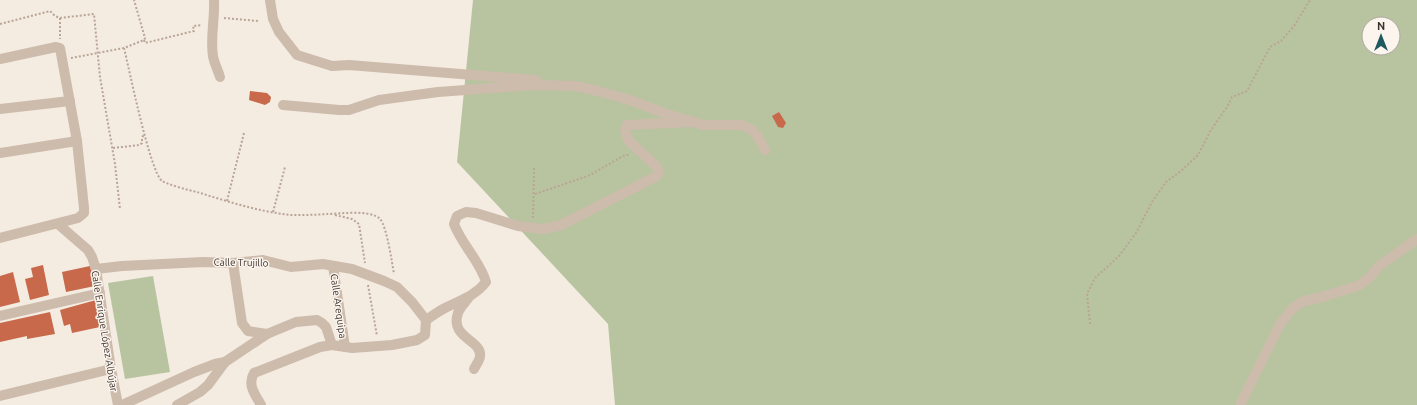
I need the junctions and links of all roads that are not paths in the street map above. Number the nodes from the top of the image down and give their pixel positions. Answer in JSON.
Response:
{"nodes":[{"id":1,"x":214,"y":0,"type":"edge"},
{"id":2,"x":270,"y":0,"type":"edge"},
{"id":3,"x":0,"y":59,"type":"edge"},
{"id":4,"x":220,"y":77,"type":"dead end"},
{"id":5,"x":576,"y":86,"type":"junction"},
{"id":6,"x":70,"y":101,"type":"junction"},
{"id":7,"x":284,"y":105,"type":"dead end"},
{"id":8,"x":0,"y":109,"type":"edge"},
{"id":9,"x":692,"y":122,"type":"junction"},
{"id":10,"x":77,"y":141,"type":"junction"},
{"id":11,"x":765,"y":150,"type":"dead end"},
{"id":12,"x":0,"y":153,"type":"edge"},
{"id":13,"x":58,"y":224,"type":"junction"},
{"id":14,"x":0,"y":238,"type":"edge"},
{"id":15,"x":1417,"y":239,"type":"edge"},
{"id":16,"x":233,"y":263,"type":"junction"},
{"id":17,"x":333,"y":266,"type":"junction"},
{"id":18,"x":96,"y":269,"type":"junction"},
{"id":19,"x":100,"y":293,"type":"junction"},
{"id":20,"x":469,"y":297,"type":"junction"},
{"id":21,"x":0,"y":316,"type":"edge"},
{"id":22,"x":426,"y":320,"type":"junction"},
{"id":23,"x":267,"y":334,"type":"junction"},
{"id":24,"x":332,"y":345,"type":"junction"},
{"id":25,"x":344,"y":347,"type":"junction"},
{"id":26,"x":224,"y":362,"type":"junction"},
{"id":27,"x":111,"y":369,"type":"junction"},
{"id":28,"x":474,"y":369,"type":"dead end"},
{"id":29,"x":0,"y":396,"type":"edge"},
{"id":30,"x":118,"y":405,"type":"edge"},
{"id":31,"x":122,"y":405,"type":"edge"},
{"id":32,"x":177,"y":405,"type":"edge"},
{"id":33,"x":261,"y":405,"type":"edge"},
{"id":34,"x":1240,"y":405,"type":"edge"}],
"edges":[{"from":1,"to":4,"type":"street"},
{"from":2,"to":5,"type":"street"},
{"from":3,"to":6,"type":"street"},
{"from":5,"to":7,"type":"street"},
{"from":5,"to":9,"type":"street"},
{"from":6,"to":8,"type":"street"},
{"from":6,"to":10,"type":"street"},
{"from":9,"to":11,"type":"street"},
{"from":9,"to":20,"type":"street"},
{"from":10,"to":12,"type":"street"},
{"from":10,"to":13,"type":"street"},
{"from":13,"to":14,"type":"street"},
{"from":13,"to":18,"type":"street","name":"Calle Enrique López Albújar"},
{"from":15,"to":34,"type":"street"},
{"from":16,"to":17,"type":"street","name":"Calle Trujillo"},
{"from":16,"to":18,"type":"street","name":"Calle Trujillo"},
{"from":16,"to":23,"type":"street"},
{"from":17,"to":22,"type":"street","name":"Calle Trujillo"},
{"from":17,"to":25,"type":"street","name":"Calle Arequipa"},
{"from":18,"to":19,"type":"street","name":"Calle Enrique López Albújar"},
{"from":19,"to":21,"type":"street"},
{"from":19,"to":27,"type":"street","name":"Calle Enrique López Albújar"},
{"from":20,"to":22,"type":"street"},
{"from":20,"to":28,"type":"street"},
{"from":22,"to":25,"type":"street"},
{"from":23,"to":24,"type":"street"},
{"from":23,"to":26,"type":"street"},
{"from":24,"to":25,"type":"street"},
{"from":24,"to":33,"type":"street"},
{"from":26,"to":31,"type":"street"},
{"from":26,"to":32,"type":"street"},
{"from":27,"to":29,"type":"street"},
{"from":27,"to":30,"type":"street","name":"Calle Enrique López Albújar"}]}
